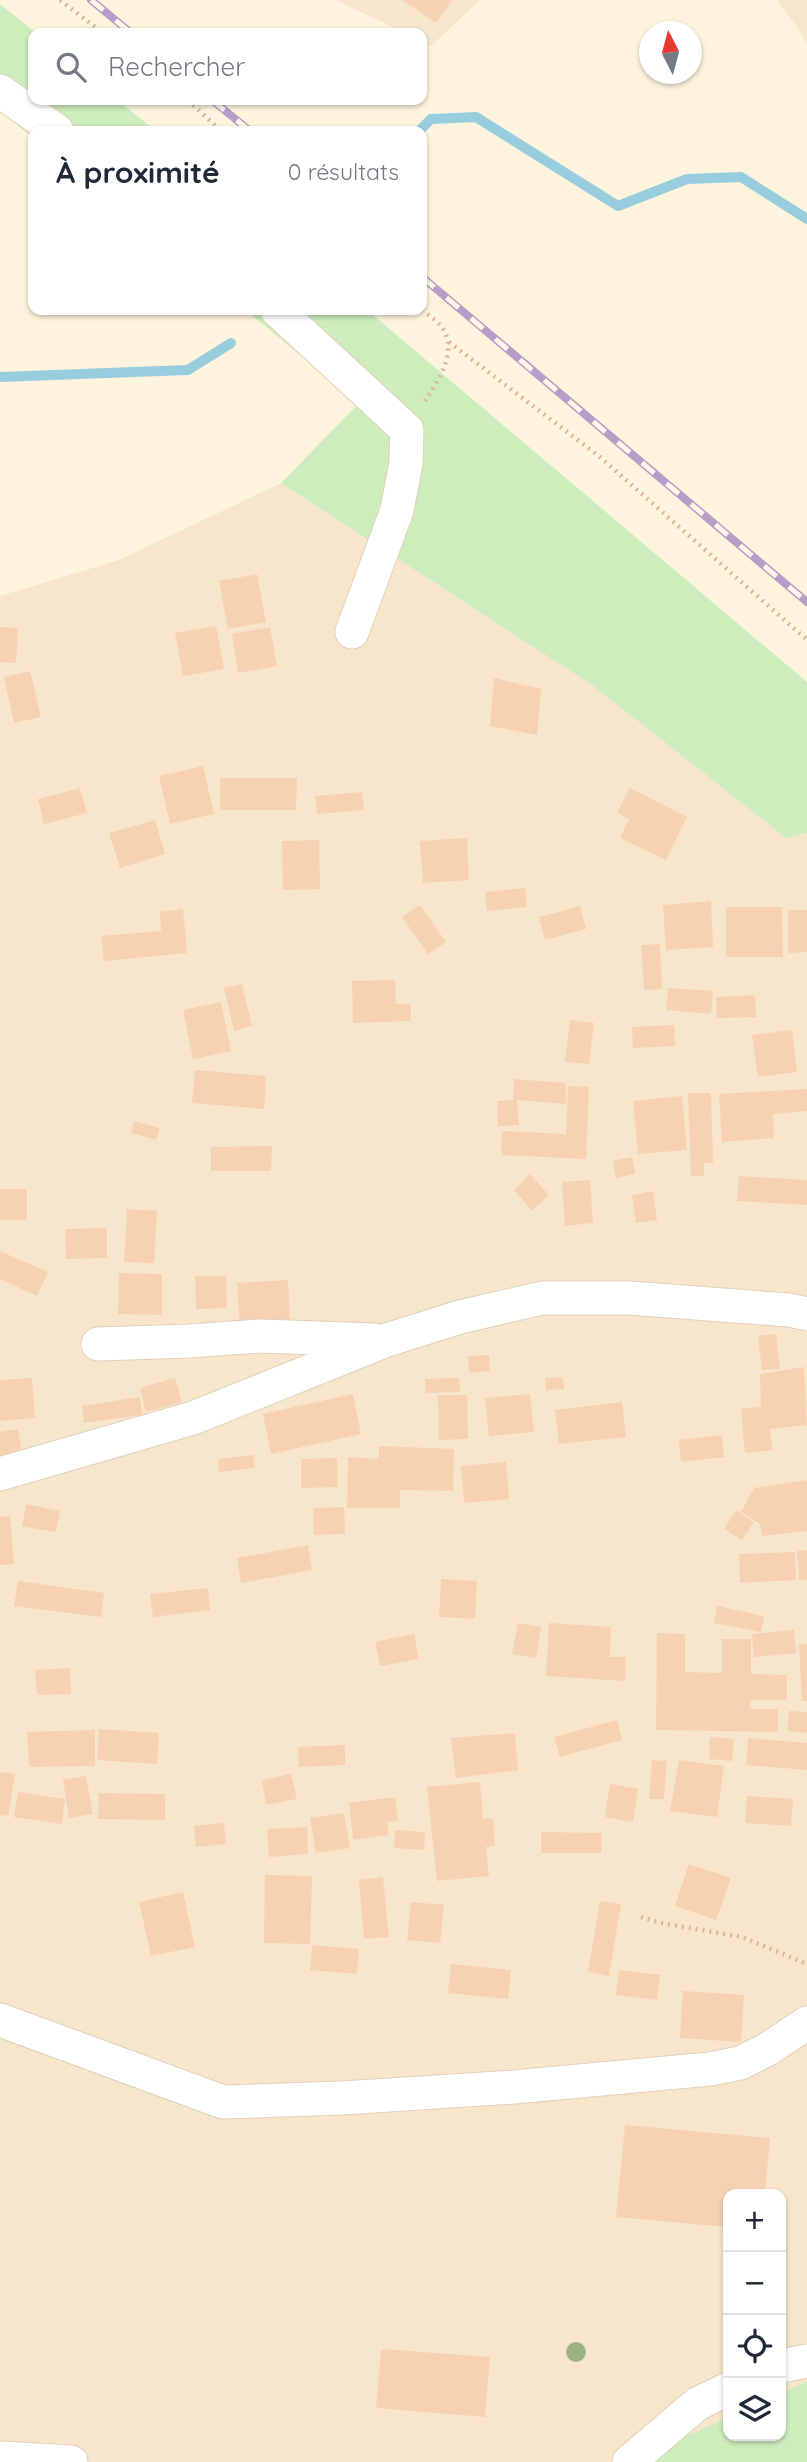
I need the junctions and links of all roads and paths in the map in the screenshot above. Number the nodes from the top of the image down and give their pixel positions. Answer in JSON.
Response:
{"nodes":[{"id":1,"x":60,"y":0,"type":"edge"},
{"id":2,"x":96,"y":28,"type":"edge"},
{"id":3,"x":0,"y":90,"type":"edge"},
{"id":4,"x":193,"y":105,"type":"edge"},
{"id":5,"x":50,"y":126,"type":"edge"},
{"id":6,"x":216,"y":126,"type":"edge"},
{"id":7,"x":427,"y":314,"type":"edge"},
{"id":8,"x":282,"y":315,"type":"edge"},
{"id":9,"x":449,"y":342,"type":"junction"},
{"id":10,"x":407,"y":430,"type":"junction"},
{"id":11,"x":352,"y":632,"type":"dead end"},
{"id":12,"x":807,"y":640,"type":"edge"},
{"id":13,"x":807,"y":1314,"type":"edge"},
{"id":14,"x":387,"y":1340,"type":"junction"},
{"id":15,"x":99,"y":1344,"type":"dead end"},
{"id":16,"x":0,"y":1474,"type":"edge"},
{"id":17,"x":641,"y":1917,"type":"dead end"},
{"id":18,"x":807,"y":1964,"type":"edge"},
{"id":19,"x":0,"y":2020,"type":"edge"},
{"id":20,"x":807,"y":2023,"type":"edge"},
{"id":21,"x":807,"y":2361,"type":"edge"},
{"id":22,"x":786,"y":2364,"type":"edge"},
{"id":23,"x":723,"y":2391,"type":"edge"},
{"id":24,"x":0,"y":2458,"type":"edge"},
{"id":25,"x":71,"y":2462,"type":"edge"},
{"id":26,"x":629,"y":2462,"type":"edge"}],
"edges":[{"from":1,"to":2,"type":"path"},
{"from":3,"to":5,"type":"street"},
{"from":4,"to":6,"type":"path"},
{"from":7,"to":9,"type":"path"},
{"from":8,"to":10,"type":"street"},
{"from":9,"to":10,"type":"path"},
{"from":9,"to":12,"type":"path"},
{"from":10,"to":11,"type":"street"},
{"from":13,"to":14,"type":"street"},
{"from":14,"to":15,"type":"street"},
{"from":14,"to":16,"type":"street"},
{"from":17,"to":18,"type":"path"},
{"from":19,"to":20,"type":"street"},
{"from":21,"to":22,"type":"street"},
{"from":23,"to":26,"type":"street"},
{"from":24,"to":25,"type":"street"}]}
